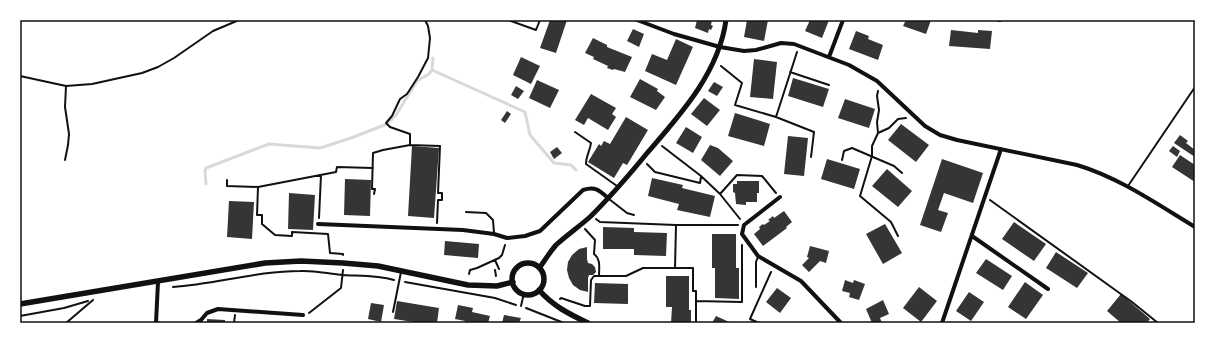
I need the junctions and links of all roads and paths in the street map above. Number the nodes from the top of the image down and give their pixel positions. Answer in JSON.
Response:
{"nodes":[{"id":1,"x":238,"y":20,"type":"edge"},
{"id":2,"x":425,"y":20,"type":"edge"},
{"id":3,"x":508,"y":20,"type":"edge"},
{"id":4,"x":540,"y":20,"type":"edge"},
{"id":5,"x":637,"y":20,"type":"edge"},
{"id":6,"x":726,"y":20,"type":"edge"},
{"id":7,"x":842,"y":20,"type":"edge"},
{"id":8,"x":799,"y":46,"type":"junction"},
{"id":9,"x":720,"y":47,"type":"junction"},
{"id":10,"x":829,"y":58,"type":"junction"},
{"id":11,"x":721,"y":66,"type":"dead end"},
{"id":12,"x":790,"y":72,"type":"junction"},
{"id":13,"x":20,"y":76,"type":"edge"},
{"id":14,"x":880,"y":84,"type":"junction"},
{"id":15,"x":829,"y":85,"type":"dead end"},
{"id":16,"x":66,"y":86,"type":"junction"},
{"id":17,"x":1195,"y":87,"type":"edge"},
{"id":18,"x":913,"y":116,"type":"junction"},
{"id":19,"x":776,"y":117,"type":"junction"},
{"id":20,"x":575,"y":132,"type":"dead end"},
{"id":21,"x":878,"y":133,"type":"junction"},
{"id":22,"x":410,"y":145,"type":"junction"},
{"id":23,"x":661,"y":146,"type":"dead end"},
{"id":24,"x":1001,"y":149,"type":"junction"},
{"id":25,"x":872,"y":156,"type":"junction"},
{"id":26,"x":811,"y":157,"type":"dead end"},
{"id":27,"x":65,"y":160,"type":"dead end"},
{"id":28,"x":842,"y":160,"type":"dead end"},
{"id":29,"x":646,"y":163,"type":"dead end"},
{"id":30,"x":373,"y":168,"type":"junction"},
{"id":31,"x":902,"y":173,"type":"dead end"},
{"id":32,"x":321,"y":175,"type":"junction"},
{"id":33,"x":701,"y":176,"type":"junction"},
{"id":34,"x":227,"y":180,"type":"dead end"},
{"id":35,"x":1128,"y":186,"type":"junction"},
{"id":36,"x":258,"y":187,"type":"junction"},
{"id":37,"x":618,"y":187,"type":"junction"},
{"id":38,"x":374,"y":194,"type":"dead end"},
{"id":39,"x":720,"y":194,"type":"junction"},
{"id":40,"x":780,"y":197,"type":"joint"},
{"id":41,"x":986,"y":197,"type":"junction"},
{"id":42,"x":608,"y":198,"type":"junction"},
{"id":43,"x":466,"y":212,"type":"dead end"},
{"id":44,"x":634,"y":215,"type":"dead end"},
{"id":45,"x":596,"y":219,"type":"dead end"},
{"id":46,"x":318,"y":224,"type":"junction"},
{"id":47,"x":744,"y":224,"type":"junction"},
{"id":48,"x":676,"y":225,"type":"junction"},
{"id":49,"x":1195,"y":226,"type":"edge"},
{"id":50,"x":437,"y":229,"type":"junction"},
{"id":51,"x":585,"y":229,"type":"dead end"},
{"id":52,"x":318,"y":234,"type":"junction"},
{"id":53,"x":494,"y":234,"type":"junction"},
{"id":54,"x":742,"y":234,"type":"junction"},
{"id":55,"x":898,"y":236,"type":"dead end"},
{"id":56,"x":972,"y":236,"type":"junction"},
{"id":57,"x":507,"y":238,"type":"junction"},
{"id":58,"x":330,"y":253,"type":"dead end"},
{"id":59,"x":758,"y":256,"type":"junction"},
{"id":60,"x":495,"y":260,"type":"junction"},
{"id":61,"x":774,"y":265,"type":"junction"},
{"id":62,"x":540,"y":267,"type":"junction"},
{"id":63,"x":674,"y":268,"type":"junction"},
{"id":64,"x":499,"y":269,"type":"dead end"},
{"id":65,"x":495,"y":270,"type":"dead end"},
{"id":66,"x":401,"y":271,"type":"junction"},
{"id":67,"x":469,"y":274,"type":"dead end"},
{"id":68,"x":342,"y":275,"type":"junction"},
{"id":69,"x":496,"y":276,"type":"dead end"},
{"id":70,"x":599,"y":276,"type":"junction"},
{"id":71,"x":398,"y":281,"type":"junction"},
{"id":72,"x":158,"y":282,"type":"junction"},
{"id":73,"x":513,"y":282,"type":"junction"},
{"id":74,"x":172,"y":287,"type":"dead end"},
{"id":75,"x":756,"y":287,"type":"dead end"},
{"id":76,"x":1048,"y":289,"type":"dead end"},
{"id":77,"x":539,"y":290,"type":"junction"},
{"id":78,"x":524,"y":293,"type":"junction"},
{"id":79,"x":498,"y":295,"type":"dead end"},
{"id":80,"x":561,"y":298,"type":"dead end"},
{"id":81,"x":499,"y":300,"type":"junction"},
{"id":82,"x":696,"y":302,"type":"junction"},
{"id":83,"x":20,"y":304,"type":"edge"},
{"id":84,"x":521,"y":306,"type":"junction"},
{"id":85,"x":393,"y":312,"type":"dead end"},
{"id":86,"x":552,"y":313,"type":"dead end"},
{"id":87,"x":303,"y":315,"type":"joint"},
{"id":88,"x":20,"y":316,"type":"edge"},
{"id":89,"x":550,"y":317,"type":"junction"},
{"id":90,"x":66,"y":323,"type":"edge"},
{"id":91,"x":158,"y":323,"type":"edge"},
{"id":92,"x":196,"y":323,"type":"edge"},
{"id":93,"x":564,"y":323,"type":"edge"},
{"id":94,"x":588,"y":323,"type":"edge"},
{"id":95,"x":696,"y":323,"type":"edge"},
{"id":96,"x":759,"y":323,"type":"edge"},
{"id":97,"x":841,"y":323,"type":"edge"},
{"id":98,"x":942,"y":323,"type":"edge"},
{"id":99,"x":1158,"y":323,"type":"edge"}],
"edges":[{"from":1,"to":16,"type":"path"},
{"from":2,"to":22,"type":"path"},
{"from":3,"to":4,"type":"path"},
{"from":5,"to":9,"type":"street"},
{"from":6,"to":9,"type":"street"},
{"from":7,"to":10,"type":"street"},
{"from":8,"to":9,"type":"street"},
{"from":8,"to":10,"type":"street"},
{"from":8,"to":12,"type":"path"},
{"from":9,"to":37,"type":"street"},
{"from":10,"to":14,"type":"street"},
{"from":11,"to":19,"type":"path"},
{"from":12,"to":15,"type":"path"},
{"from":12,"to":19,"type":"path"},
{"from":13,"to":16,"type":"path"},
{"from":14,"to":18,"type":"street"},
{"from":14,"to":21,"type":"path"},
{"from":16,"to":27,"type":"path"},
{"from":17,"to":35,"type":"lane"},
{"from":18,"to":21,"type":"path"},
{"from":18,"to":24,"type":"street"},
{"from":19,"to":26,"type":"path"},
{"from":20,"to":37,"type":"lane"},
{"from":21,"to":25,"type":"path"},
{"from":22,"to":30,"type":"path"},
{"from":22,"to":50,"type":"path"},
{"from":23,"to":33,"type":"path"},
{"from":24,"to":35,"type":"street"},
{"from":24,"to":41,"type":"street"},
{"from":25,"to":28,"type":"path"},
{"from":25,"to":31,"type":"path"},
{"from":25,"to":55,"type":"path"},
{"from":29,"to":33,"type":"path"},
{"from":30,"to":32,"type":"path"},
{"from":30,"to":38,"type":"path"},
{"from":32,"to":36,"type":"path"},
{"from":32,"to":46,"type":"path"},
{"from":33,"to":39,"type":"path"},
{"from":34,"to":36,"type":"path"},
{"from":35,"to":49,"type":"street"},
{"from":36,"to":52,"type":"path"},
{"from":37,"to":42,"type":"street"},
{"from":39,"to":40,"type":"path"},
{"from":39,"to":47,"type":"path"},
{"from":40,"to":47,"type":"street"},
{"from":41,"to":56,"type":"street"},
{"from":41,"to":99,"type":"path"},
{"from":42,"to":44,"type":"lane"},
{"from":42,"to":57,"type":"street"},
{"from":42,"to":62,"type":"street"},
{"from":43,"to":53,"type":"lane"},
{"from":45,"to":48,"type":"path"},
{"from":46,"to":50,"type":"street"},
{"from":46,"to":52,"type":"path"},
{"from":47,"to":48,"type":"path"},
{"from":47,"to":54,"type":"street"},
{"from":48,"to":63,"type":"path"},
{"from":50,"to":53,"type":"street"},
{"from":51,"to":70,"type":"path"},
{"from":52,"to":58,"type":"path"},
{"from":53,"to":57,"type":"street"},
{"from":54,"to":59,"type":"street"},
{"from":54,"to":82,"type":"path"},
{"from":56,"to":76,"type":"street"},
{"from":56,"to":98,"type":"street"},
{"from":57,"to":60,"type":"path"},
{"from":59,"to":61,"type":"street"},
{"from":59,"to":75,"type":"lane"},
{"from":60,"to":64,"type":"path"},
{"from":60,"to":67,"type":"path"},
{"from":61,"to":96,"type":"path"},
{"from":61,"to":97,"type":"street"},
{"from":62,"to":73,"type":"main road"},
{"from":62,"to":77,"type":"main road"},
{"from":63,"to":70,"type":"path"},
{"from":63,"to":82,"type":"path"},
{"from":65,"to":69,"type":"path"},
{"from":66,"to":71,"type":"lane"},
{"from":66,"to":72,"type":"main road"},
{"from":66,"to":73,"type":"main road"},
{"from":68,"to":71,"type":"path"},
{"from":68,"to":74,"type":"path"},
{"from":68,"to":87,"type":"path"},
{"from":70,"to":80,"type":"path"},
{"from":71,"to":81,"type":"path"},
{"from":71,"to":85,"type":"lane"},
{"from":72,"to":83,"type":"main road"},
{"from":72,"to":91,"type":"street"},
{"from":73,"to":78,"type":"main road"},
{"from":77,"to":78,"type":"main road"},
{"from":77,"to":94,"type":"main road"},
{"from":78,"to":84,"type":"lane"},
{"from":79,"to":81,"type":"path"},
{"from":81,"to":84,"type":"path"},
{"from":82,"to":95,"type":"path"},
{"from":84,"to":89,"type":"path"},
{"from":86,"to":89,"type":"path"},
{"from":87,"to":92,"type":"street"},
{"from":88,"to":90,"type":"path"},
{"from":89,"to":93,"type":"path"}]}
